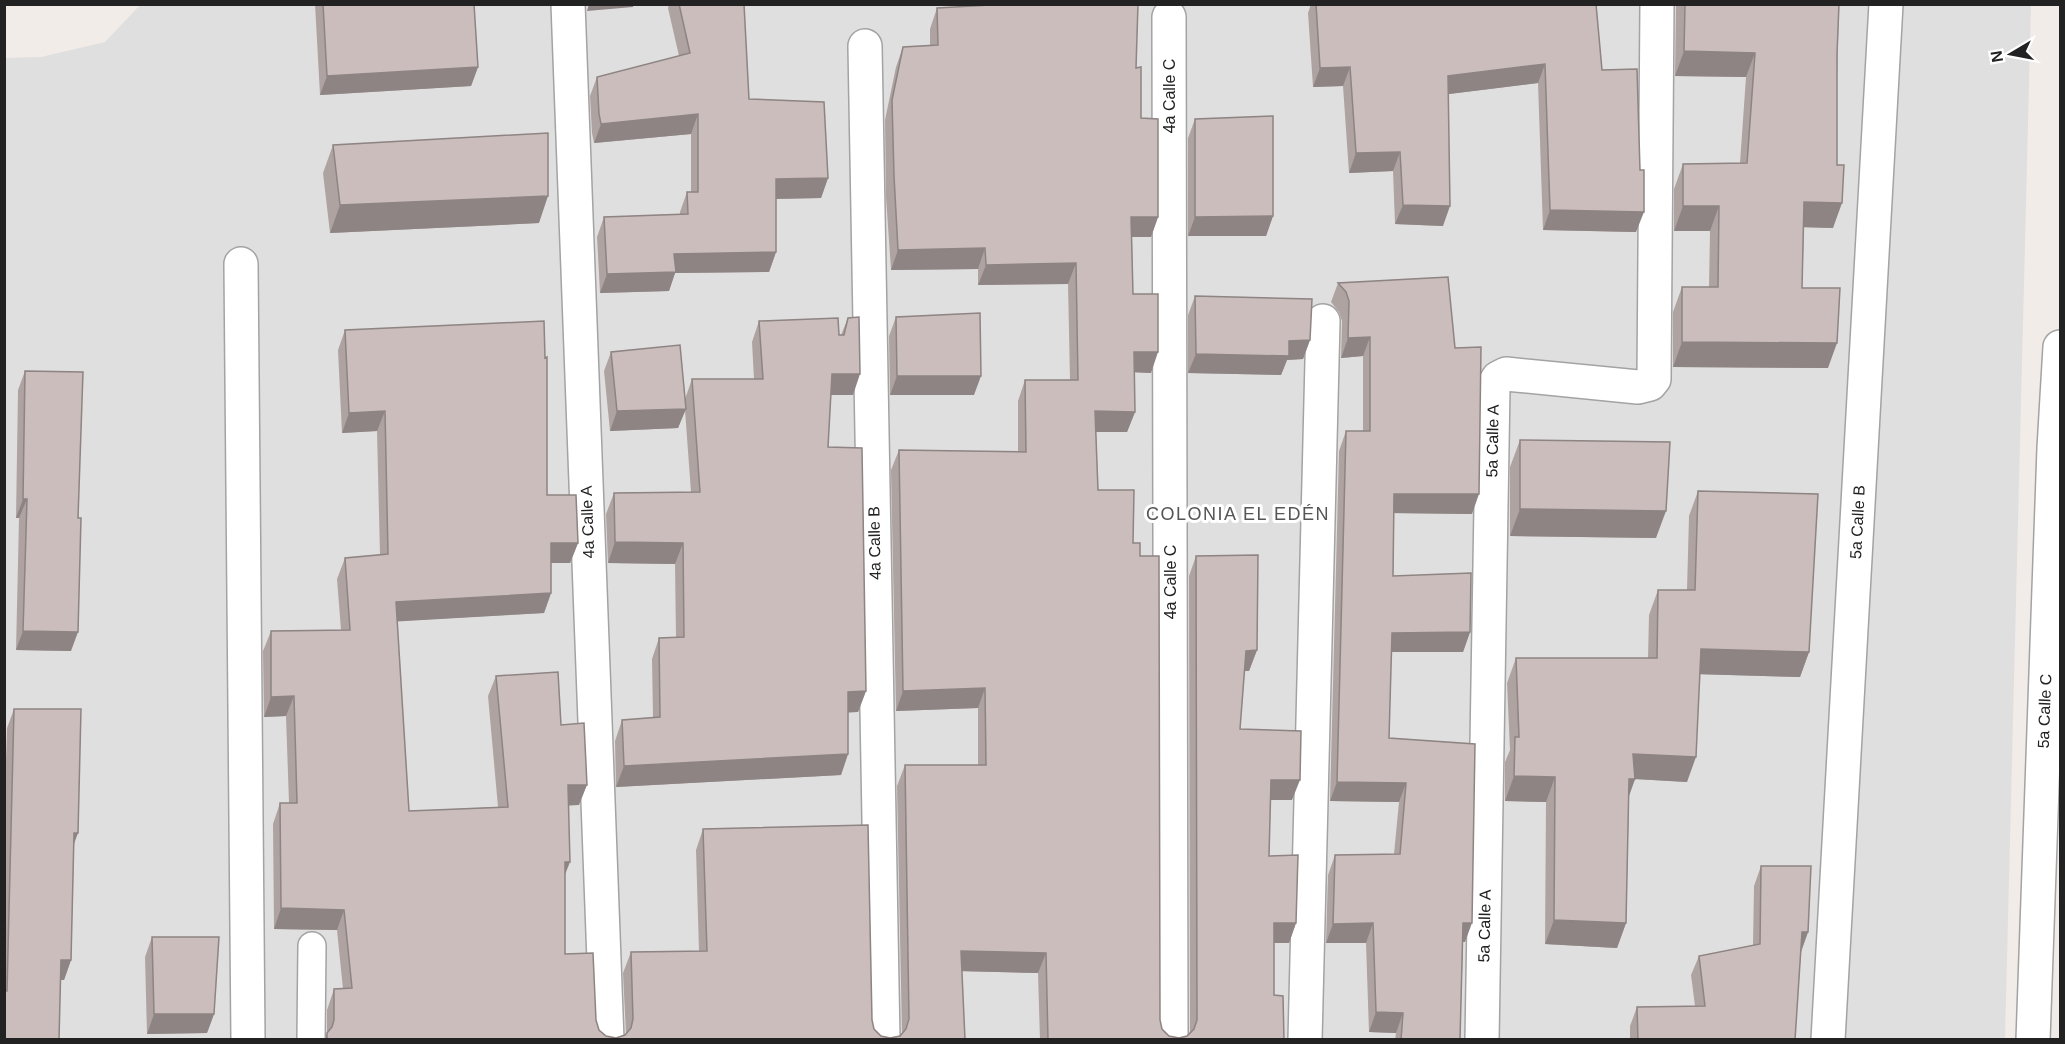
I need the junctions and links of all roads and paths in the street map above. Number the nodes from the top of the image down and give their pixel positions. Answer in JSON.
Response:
{"nodes":[{"id":1,"x":568,"y":4,"type":"edge"},
{"id":2,"x":1657,"y":4,"type":"edge"},
{"id":3,"x":1886,"y":4,"type":"edge"},
{"id":4,"x":1169,"y":17,"type":"dead end"},
{"id":5,"x":865,"y":46,"type":"dead end"},
{"id":6,"x":241,"y":264,"type":"dead end"},
{"id":7,"x":1323,"y":321,"type":"dead end"},
{"id":8,"x":2061,"y":347,"type":"edge"},
{"id":9,"x":2057,"y":448,"type":"edge"},
{"id":10,"x":2052,"y":745,"type":"edge"},
{"id":11,"x":312,"y":946,"type":"dead end"},
{"id":12,"x":248,"y":1040,"type":"edge"},
{"id":13,"x":311,"y":1040,"type":"edge"},
{"id":14,"x":606,"y":1040,"type":"edge"},
{"id":15,"x":884,"y":1040,"type":"edge"},
{"id":16,"x":1171,"y":1040,"type":"edge"},
{"id":17,"x":1305,"y":1040,"type":"edge"},
{"id":18,"x":1482,"y":1040,"type":"edge"},
{"id":19,"x":1828,"y":1040,"type":"edge"},
{"id":20,"x":2032,"y":1040,"type":"edge"}],
"edges":[{"from":1,"to":14,"type":"street","name":"4a Calle A"},
{"from":2,"to":18,"type":"street","name":"5a Calle A"},
{"from":3,"to":19,"type":"street","name":"5a Calle B"},
{"from":4,"to":16,"type":"street","name":"4a Calle C"},
{"from":5,"to":15,"type":"street","name":"4a Calle B"},
{"from":6,"to":12,"type":"street"},
{"from":7,"to":17,"type":"street"},
{"from":8,"to":9,"type":"street","name":"5a Calle C"},
{"from":9,"to":10,"type":"street","name":"5a Calle C"},
{"from":10,"to":20,"type":"street","name":"5a Calle C"},
{"from":11,"to":13,"type":"lane"}]}
